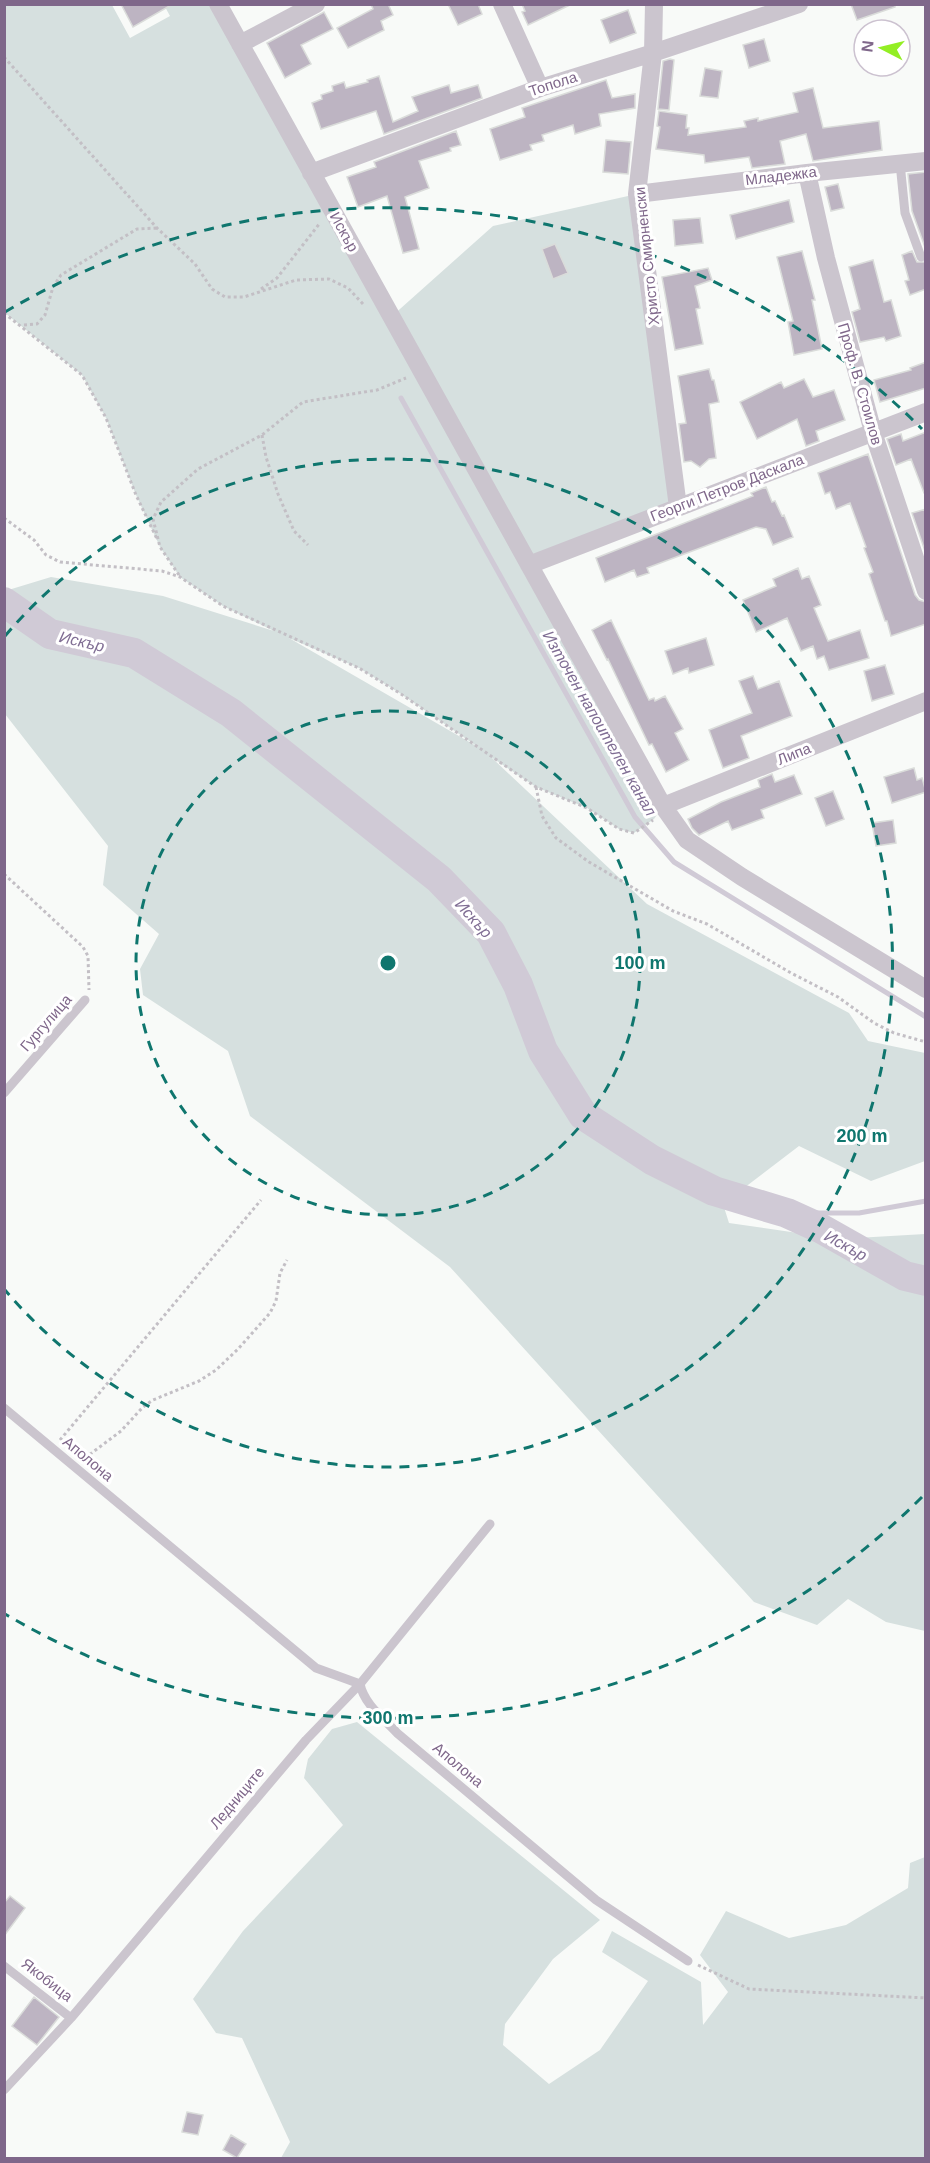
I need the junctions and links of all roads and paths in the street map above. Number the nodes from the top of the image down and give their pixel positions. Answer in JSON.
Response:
{"nodes":[{"id":1,"x":218,"y":4,"type":"edge"},
{"id":2,"x":316,"y":4,"type":"edge"},
{"id":3,"x":502,"y":4,"type":"edge"},
{"id":4,"x":654,"y":4,"type":"edge"},
{"id":5,"x":799,"y":4,"type":"edge"},
{"id":6,"x":240,"y":44,"type":"junction"},
{"id":7,"x":653,"y":53,"type":"junction"},
{"id":8,"x":4,"y":57,"type":"edge"},
{"id":9,"x":540,"y":88,"type":"junction"},
{"id":10,"x":926,"y":161,"type":"edge"},
{"id":11,"x":900,"y":164,"type":"junction"},
{"id":12,"x":311,"y":173,"type":"junction"},
{"id":13,"x":807,"y":173,"type":"junction"},
{"id":14,"x":637,"y":194,"type":"junction"},
{"id":15,"x":326,"y":200,"type":"junction"},
{"id":16,"x":157,"y":228,"type":"junction"},
{"id":17,"x":921,"y":257,"type":"dead end"},
{"id":18,"x":260,"y":291,"type":"junction"},
{"id":19,"x":365,"y":306,"type":"dead end"},
{"id":20,"x":4,"y":313,"type":"edge"},
{"id":21,"x":22,"y":326,"type":"junction"},
{"id":22,"x":421,"y":371,"type":"junction"},
{"id":23,"x":926,"y":412,"type":"edge"},
{"id":24,"x":873,"y":432,"type":"junction"},
{"id":25,"x":262,"y":435,"type":"junction"},
{"id":26,"x":678,"y":507,"type":"junction"},
{"id":27,"x":4,"y":518,"type":"edge"},
{"id":28,"x":308,"y":545,"type":"dead end"},
{"id":29,"x":160,"y":547,"type":"junction"},
{"id":30,"x":529,"y":565,"type":"junction"},
{"id":31,"x":180,"y":577,"type":"junction"},
{"id":32,"x":926,"y":591,"type":"edge"},
{"id":33,"x":926,"y":701,"type":"edge"},
{"id":34,"x":536,"y":787,"type":"junction"},
{"id":35,"x":658,"y":812,"type":"junction"},
{"id":36,"x":4,"y":874,"type":"edge"},
{"id":37,"x":926,"y":989,"type":"edge"},
{"id":38,"x":85,"y":1000,"type":"joint"},
{"id":39,"x":926,"y":1042,"type":"edge"},
{"id":40,"x":4,"y":1093,"type":"edge"},
{"id":41,"x":261,"y":1200,"type":"dead end"},
{"id":42,"x":287,"y":1260,"type":"dead end"},
{"id":43,"x":4,"y":1408,"type":"edge"},
{"id":44,"x":53,"y":1449,"type":"junction"},
{"id":45,"x":74,"y":1466,"type":"junction"},
{"id":46,"x":490,"y":1524,"type":"dead end"},
{"id":47,"x":360,"y":1684,"type":"junction"},
{"id":48,"x":688,"y":1961,"type":"joint"},
{"id":49,"x":4,"y":1966,"type":"edge"},
{"id":50,"x":926,"y":1998,"type":"edge"},
{"id":51,"x":71,"y":2018,"type":"junction"},
{"id":52,"x":4,"y":2090,"type":"edge"}],
"edges":[{"from":1,"to":6,"type":"street","name":"Искър"},
{"from":2,"to":6,"type":"street"},
{"from":3,"to":9,"type":"street"},
{"from":4,"to":7,"type":"street","name":"Христо Смирненски"},
{"from":5,"to":7,"type":"street","name":"Топола"},
{"from":6,"to":12,"type":"street","name":"Искър"},
{"from":7,"to":9,"type":"street","name":"Топола"},
{"from":7,"to":14,"type":"street","name":"Христо Смирненски"},
{"from":8,"to":16,"type":"path"},
{"from":9,"to":12,"type":"street","name":"Топола"},
{"from":10,"to":11,"type":"street","name":"Младежка"},
{"from":11,"to":13,"type":"street","name":"Младежка"},
{"from":11,"to":17,"type":"lane"},
{"from":12,"to":15,"type":"street","name":"Искър"},
{"from":13,"to":14,"type":"street","name":"Младежка"},
{"from":13,"to":24,"type":"street","name":"Проф. В. Стоилов"},
{"from":14,"to":26,"type":"street","name":"Христо Смирненски"},
{"from":15,"to":18,"type":"path"},
{"from":15,"to":22,"type":"street","name":"Искър"},
{"from":16,"to":18,"type":"path"},
{"from":16,"to":21,"type":"path"},
{"from":18,"to":19,"type":"path"},
{"from":20,"to":21,"type":"path"},
{"from":21,"to":29,"type":"path"},
{"from":22,"to":25,"type":"path"},
{"from":22,"to":30,"type":"street","name":"Искър"},
{"from":23,"to":24,"type":"street","name":"Георги Петров Даскала"},
{"from":24,"to":26,"type":"street","name":"Георги Петров Даскала"},
{"from":24,"to":32,"type":"street","name":"Проф. В. Стоилов"},
{"from":25,"to":28,"type":"path"},
{"from":25,"to":29,"type":"path"},
{"from":26,"to":30,"type":"street","name":"Георги Петров Даскала"},
{"from":27,"to":31,"type":"path"},
{"from":29,"to":31,"type":"path"},
{"from":30,"to":35,"type":"street","name":"Искър"},
{"from":31,"to":34,"type":"path"},
{"from":33,"to":35,"type":"street","name":"Липа"},
{"from":34,"to":35,"type":"path"},
{"from":34,"to":39,"type":"path"},
{"from":35,"to":37,"type":"street","name":"Искър"},
{"from":36,"to":38,"type":"path"},
{"from":38,"to":40,"type":"lane","name":"Гургулица"},
{"from":41,"to":44,"type":"path"},
{"from":42,"to":45,"type":"path"},
{"from":43,"to":44,"type":"lane","name":"Аполона"},
{"from":44,"to":45,"type":"lane","name":"Аполона"},
{"from":45,"to":47,"type":"lane","name":"Аполона"},
{"from":46,"to":47,"type":"lane","name":"Ледниците"},
{"from":47,"to":48,"type":"lane","name":"Аполона"},
{"from":47,"to":51,"type":"lane","name":"Ледниците"},
{"from":48,"to":50,"type":"path"},
{"from":49,"to":51,"type":"lane","name":"Якобица"},
{"from":51,"to":52,"type":"lane","name":"Ледниците"}]}
